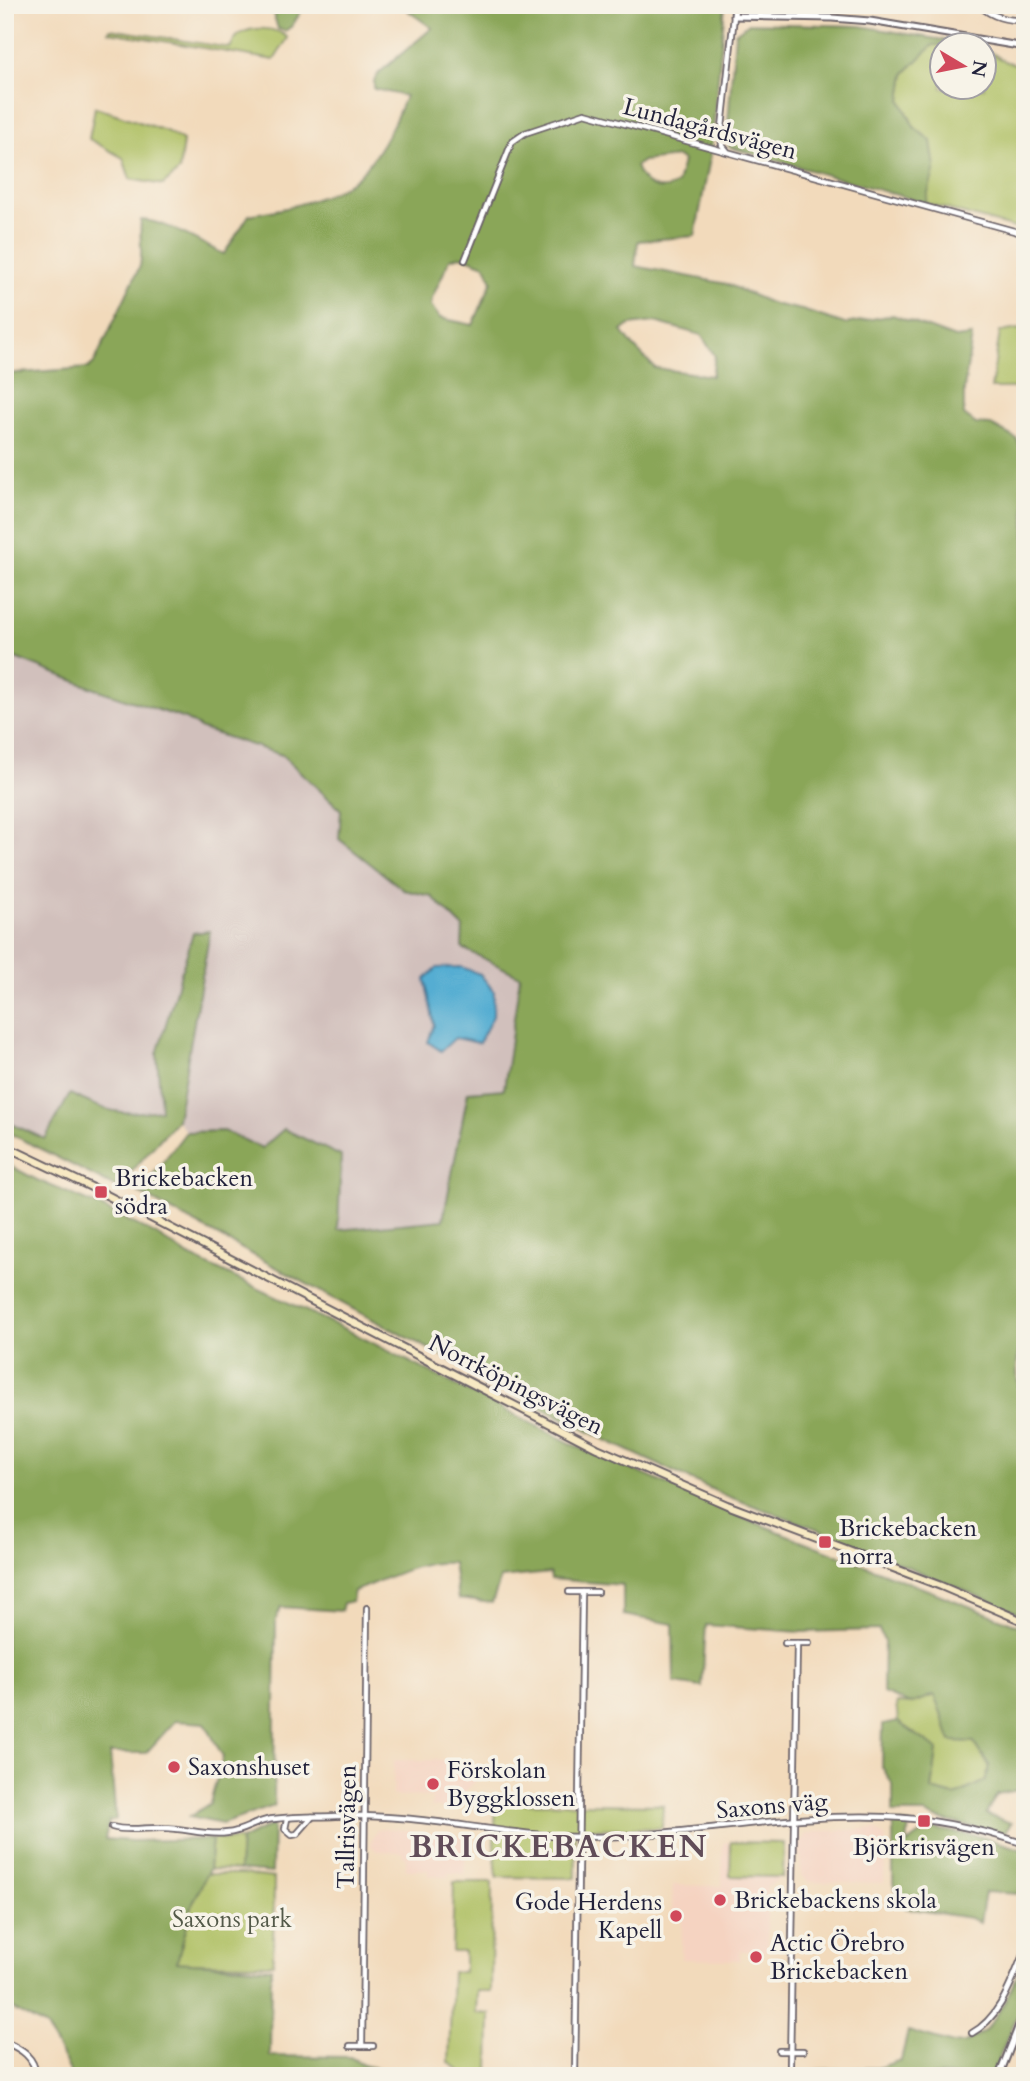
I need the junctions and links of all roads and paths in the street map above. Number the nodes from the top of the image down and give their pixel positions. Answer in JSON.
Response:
{"nodes":[{"id":1,"x":735,"y":5,"type":"edge"},
{"id":2,"x":979,"y":5,"type":"edge"},
{"id":3,"x":734,"y":16,"type":"junction"},
{"id":4,"x":1025,"y":21,"type":"edge"},
{"id":5,"x":1025,"y":47,"type":"edge"},
{"id":6,"x":728,"y":151,"type":"junction"},
{"id":7,"x":1025,"y":234,"type":"edge"},
{"id":8,"x":465,"y":260,"type":"dead end"},
{"id":9,"x":5,"y":1146,"type":"edge"},
{"id":10,"x":597,"y":1591,"type":"dead end"},
{"id":11,"x":569,"y":1592,"type":"dead end"},
{"id":12,"x":582,"y":1592,"type":"junction"},
{"id":13,"x":367,"y":1608,"type":"dead end"},
{"id":14,"x":1025,"y":1622,"type":"edge"},
{"id":15,"x":785,"y":1643,"type":"dead end"},
{"id":16,"x":797,"y":1643,"type":"junction"},
{"id":17,"x":809,"y":1643,"type":"dead end"},
{"id":18,"x":365,"y":1815,"type":"junction"},
{"id":19,"x":312,"y":1817,"type":"junction"},
{"id":20,"x":288,"y":1819,"type":"junction"},
{"id":21,"x":794,"y":1820,"type":"junction"},
{"id":22,"x":112,"y":1827,"type":"dead end"},
{"id":23,"x":579,"y":1837,"type":"junction"},
{"id":24,"x":1025,"y":1844,"type":"edge"},
{"id":25,"x":1025,"y":1950,"type":"edge"},
{"id":26,"x":1025,"y":2010,"type":"edge"},
{"id":27,"x":972,"y":2033,"type":"dead end"},
{"id":28,"x":5,"y":2042,"type":"edge"},
{"id":29,"x":350,"y":2046,"type":"dead end"},
{"id":30,"x":362,"y":2046,"type":"junction"},
{"id":31,"x":373,"y":2046,"type":"dead end"},
{"id":32,"x":779,"y":2051,"type":"dead end"},
{"id":33,"x":790,"y":2051,"type":"junction"},
{"id":34,"x":803,"y":2051,"type":"dead end"},
{"id":35,"x":790,"y":2065,"type":"dead end"},
{"id":36,"x":36,"y":2076,"type":"edge"},
{"id":37,"x":575,"y":2076,"type":"edge"},
{"id":38,"x":999,"y":2076,"type":"edge"}],
"edges":[{"from":1,"to":3,"type":"street"},
{"from":2,"to":4,"type":"street"},
{"from":3,"to":5,"type":"street"},
{"from":3,"to":6,"type":"street"},
{"from":6,"to":7,"type":"street","name":"Lundagårdsvägen"},
{"from":6,"to":8,"type":"street","name":"Lundagårdsvägen"},
{"from":9,"to":14,"type":"main road","name":"Norrköpingsvägen"},
{"from":10,"to":12,"type":"street"},
{"from":11,"to":12,"type":"street"},
{"from":12,"to":23,"type":"street"},
{"from":13,"to":18,"type":"street","name":"Tallrisvägen"},
{"from":15,"to":16,"type":"street"},
{"from":16,"to":17,"type":"street"},
{"from":16,"to":21,"type":"street"},
{"from":18,"to":19,"type":"street","name":"Saxons väg"},
{"from":18,"to":23,"type":"street","name":"Saxons väg"},
{"from":18,"to":30,"type":"street","name":"Tallrisvägen"},
{"from":19,"to":20,"type":"street","name":"Saxons väg"},
{"from":19,"to":20,"type":"street","name":"Saxons väg"},
{"from":20,"to":22,"type":"street","name":"Saxons väg"},
{"from":21,"to":23,"type":"street","name":"Saxons väg"},
{"from":21,"to":24,"type":"street","name":"Saxons väg"},
{"from":21,"to":33,"type":"street"},
{"from":23,"to":37,"type":"street"},
{"from":25,"to":27,"type":"street"},
{"from":26,"to":38,"type":"street"},
{"from":28,"to":36,"type":"street"},
{"from":29,"to":30,"type":"street"},
{"from":30,"to":31,"type":"street"},
{"from":32,"to":33,"type":"street"},
{"from":33,"to":34,"type":"street"},
{"from":33,"to":35,"type":"street"}]}
